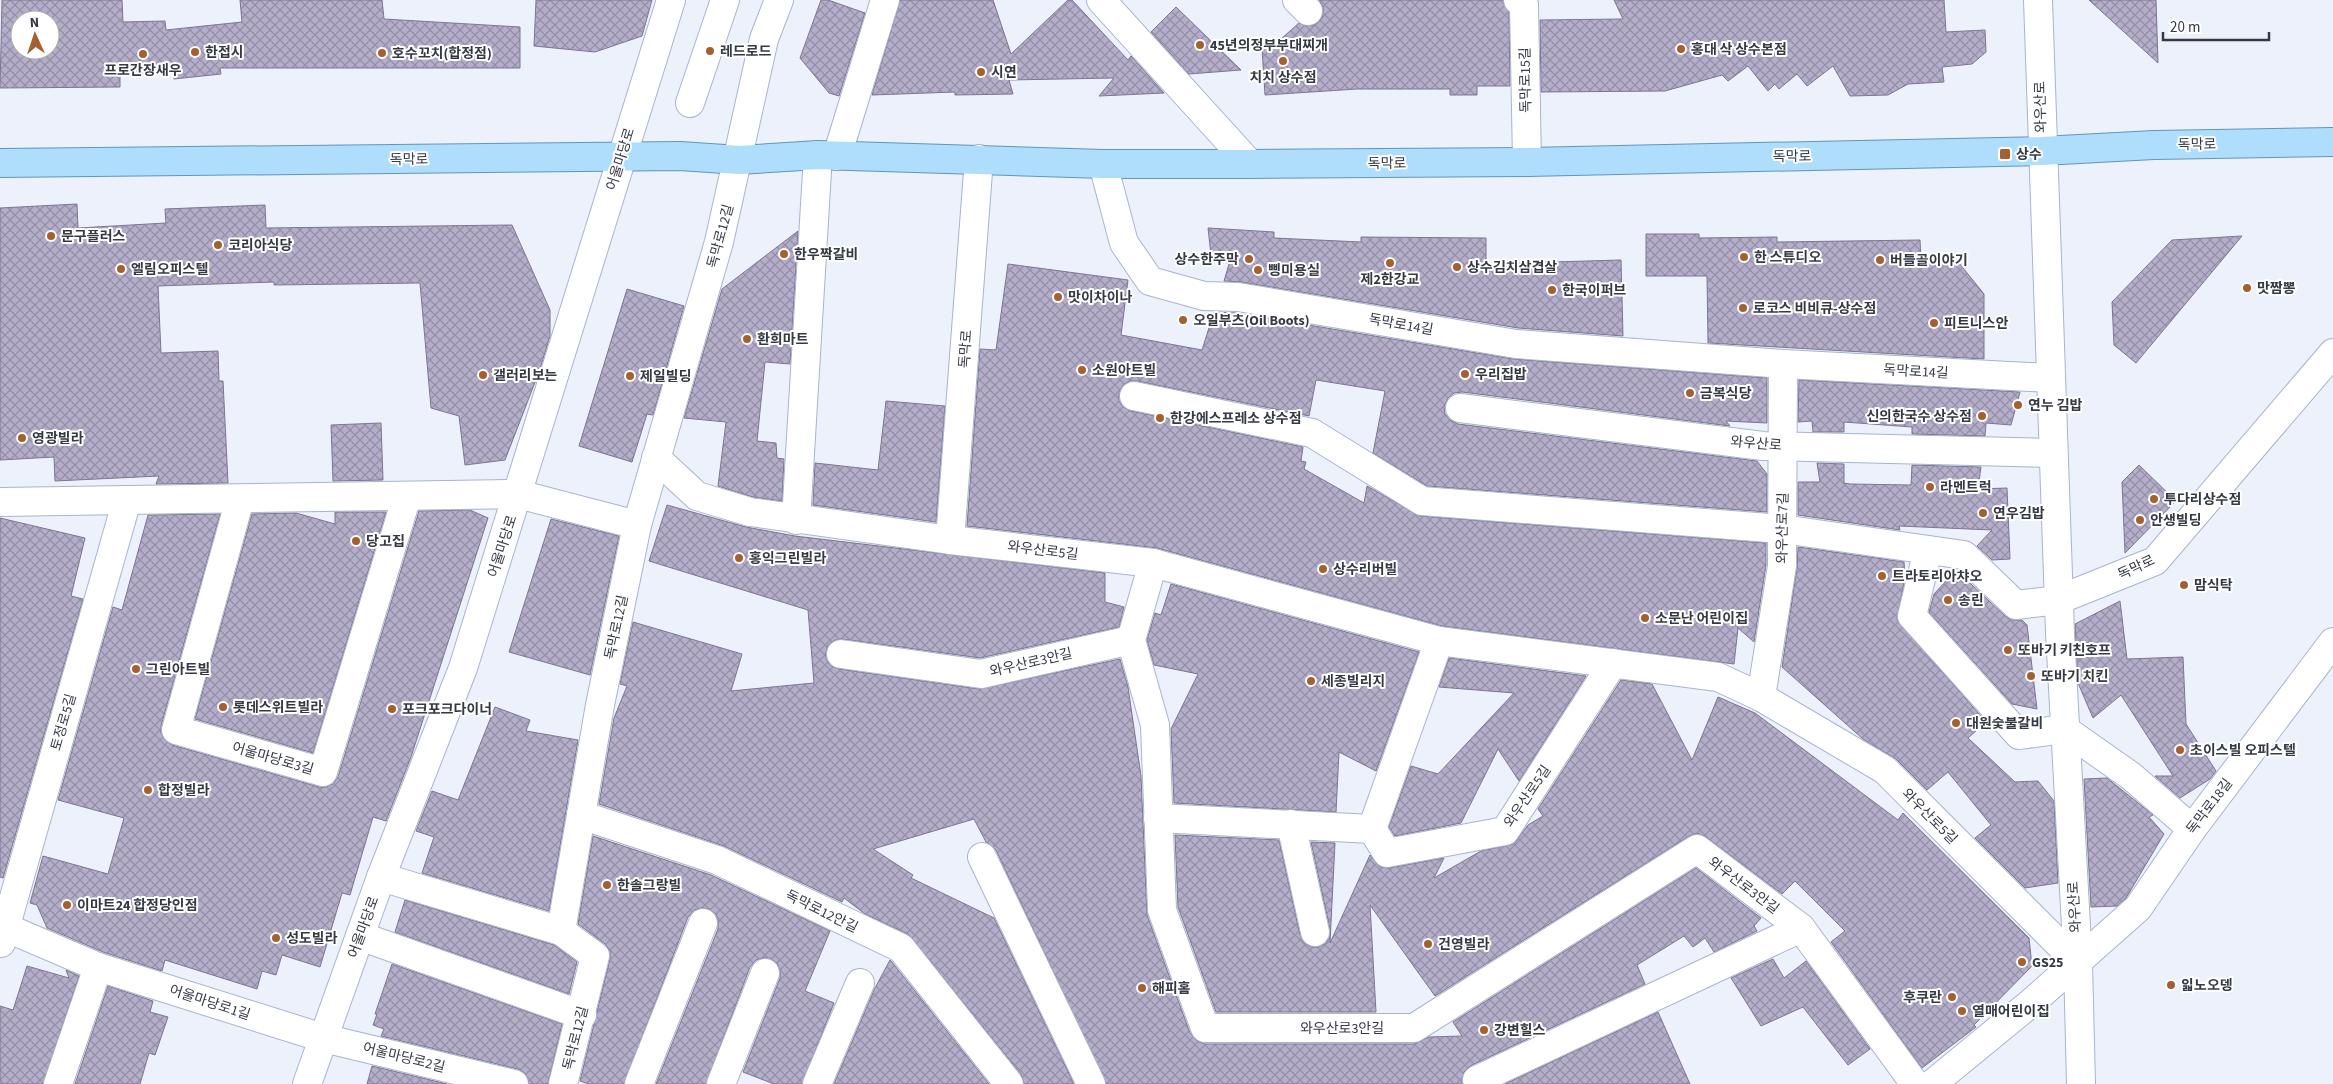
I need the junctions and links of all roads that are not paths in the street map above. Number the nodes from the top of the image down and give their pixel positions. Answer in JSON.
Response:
{"nodes":[{"id":1,"x":671,"y":0,"type":"edge"},
{"id":2,"x":725,"y":0,"type":"edge"},
{"id":3,"x":779,"y":0,"type":"edge"},
{"id":4,"x":885,"y":0,"type":"edge"},
{"id":5,"x":1101,"y":0,"type":"edge"},
{"id":6,"x":1518,"y":0,"type":"edge"},
{"id":7,"x":2038,"y":0,"type":"edge"},
{"id":8,"x":690,"y":103,"type":"dead end"},
{"id":9,"x":2333,"y":142,"type":"edge"},
{"id":10,"x":2042,"y":151,"type":"junction"},
{"id":11,"x":828,"y":155,"type":"junction"},
{"id":12,"x":621,"y":157,"type":"junction"},
{"id":13,"x":979,"y":159,"type":"junction"},
{"id":14,"x":739,"y":160,"type":"junction"},
{"id":15,"x":1527,"y":162,"type":"junction"},
{"id":16,"x":0,"y":163,"type":"edge"},
{"id":17,"x":1103,"y":164,"type":"junction"},
{"id":18,"x":1250,"y":164,"type":"junction"},
{"id":19,"x":2333,"y":353,"type":"edge"},
{"id":20,"x":1783,"y":364,"type":"junction"},
{"id":21,"x":2050,"y":378,"type":"junction"},
{"id":22,"x":1134,"y":396,"type":"dead end"},
{"id":23,"x":1460,"y":408,"type":"dead end"},
{"id":24,"x":1783,"y":446,"type":"junction"},
{"id":25,"x":2053,"y":453,"type":"junction"},
{"id":26,"x":656,"y":458,"type":"junction"},
{"id":27,"x":518,"y":494,"type":"junction"},
{"id":28,"x":406,"y":496,"type":"junction"},
{"id":29,"x":240,"y":499,"type":"junction"},
{"id":30,"x":126,"y":500,"type":"junction"},
{"id":31,"x":0,"y":502,"type":"edge"},
{"id":32,"x":796,"y":520,"type":"junction"},
{"id":33,"x":637,"y":525,"type":"junction"},
{"id":34,"x":1782,"y":529,"type":"junction"},
{"id":35,"x":950,"y":540,"type":"junction"},
{"id":36,"x":1928,"y":550,"type":"junction"},
{"id":37,"x":1153,"y":563,"type":"junction"},
{"id":38,"x":2058,"y":600,"type":"junction"},
{"id":39,"x":1131,"y":640,"type":"junction"},
{"id":40,"x":1439,"y":641,"type":"junction"},
{"id":41,"x":2333,"y":642,"type":"edge"},
{"id":42,"x":841,"y":654,"type":"dead end"},
{"id":43,"x":1613,"y":663,"type":"junction"},
{"id":44,"x":1761,"y":697,"type":"junction"},
{"id":45,"x":2064,"y":729,"type":"junction"},
{"id":46,"x":580,"y":815,"type":"junction"},
{"id":47,"x":1158,"y":818,"type":"junction"},
{"id":48,"x":1291,"y":824,"type":"junction"},
{"id":49,"x":1372,"y":829,"type":"junction"},
{"id":50,"x":2192,"y":829,"type":"junction"},
{"id":51,"x":982,"y":857,"type":"dead end"},
{"id":52,"x":381,"y":877,"type":"junction"},
{"id":53,"x":702,"y":923,"type":"dead end"},
{"id":54,"x":1801,"y":928,"type":"junction"},
{"id":55,"x":561,"y":931,"type":"junction"},
{"id":56,"x":2,"y":932,"type":"edge"},
{"id":57,"x":1315,"y":932,"type":"dead end"},
{"id":58,"x":360,"y":936,"type":"junction"},
{"id":59,"x":2078,"y":963,"type":"junction"},
{"id":60,"x":98,"y":967,"type":"junction"},
{"id":61,"x":765,"y":973,"type":"dead end"},
{"id":62,"x":860,"y":983,"type":"dead end"},
{"id":63,"x":582,"y":1015,"type":"junction"},
{"id":64,"x":323,"y":1038,"type":"junction"},
{"id":65,"x":1477,"y":1080,"type":"dead end"},
{"id":66,"x":58,"y":1084,"type":"edge"},
{"id":67,"x":307,"y":1084,"type":"edge"},
{"id":68,"x":514,"y":1084,"type":"edge"},
{"id":69,"x":563,"y":1084,"type":"edge"},
{"id":70,"x":639,"y":1084,"type":"edge"},
{"id":71,"x":721,"y":1084,"type":"edge"},
{"id":72,"x":817,"y":1084,"type":"edge"},
{"id":73,"x":1009,"y":1084,"type":"edge"},
{"id":74,"x":1091,"y":1084,"type":"edge"},
{"id":75,"x":1915,"y":1084,"type":"edge"},
{"id":76,"x":1932,"y":1084,"type":"edge"},
{"id":77,"x":2081,"y":1084,"type":"edge"}],
"edges":[{"from":1,"to":12,"type":"street","name":"어울마당로"},
{"from":2,"to":8,"type":"street"},
{"from":3,"to":14,"type":"street"},
{"from":4,"to":11,"type":"street"},
{"from":5,"to":18,"type":"street"},
{"from":6,"to":15,"type":"street","name":"독막로15길"},
{"from":7,"to":10,"type":"street","name":"와우산로"},
{"from":9,"to":10,"type":"main road","name":"독막로"},
{"from":10,"to":15,"type":"main road","name":"독막로"},
{"from":10,"to":21,"type":"street","name":"와우산로"},
{"from":11,"to":13,"type":"main road","name":"독막로"},
{"from":11,"to":14,"type":"main road","name":"독막로"},
{"from":11,"to":32,"type":"street"},
{"from":12,"to":14,"type":"main road","name":"독막로"},
{"from":12,"to":16,"type":"main road","name":"독막로"},
{"from":12,"to":27,"type":"street","name":"어울마당로"},
{"from":13,"to":17,"type":"main road","name":"독막로"},
{"from":13,"to":35,"type":"street","name":"독막로"},
{"from":14,"to":26,"type":"street","name":"독막로12길"},
{"from":15,"to":18,"type":"main road","name":"독막로"},
{"from":17,"to":18,"type":"main road","name":"독막로"},
{"from":17,"to":20,"type":"street","name":"독막로14길"},
{"from":19,"to":38,"type":"street","name":"독막로"},
{"from":20,"to":21,"type":"street","name":"독막로14길"},
{"from":20,"to":24,"type":"street"},
{"from":21,"to":25,"type":"street","name":"와우산로"},
{"from":22,"to":34,"type":"street"},
{"from":23,"to":24,"type":"street","name":"와우산로"},
{"from":24,"to":25,"type":"street","name":"와우산로"},
{"from":24,"to":34,"type":"street","name":"와우산로7길"},
{"from":25,"to":38,"type":"street","name":"와우산로"},
{"from":26,"to":32,"type":"street","name":"와우산로5길"},
{"from":26,"to":33,"type":"street","name":"독막로12길"},
{"from":27,"to":28,"type":"street"},
{"from":27,"to":33,"type":"street"},
{"from":27,"to":52,"type":"street","name":"어울마당로"},
{"from":28,"to":29,"type":"street"},
{"from":28,"to":29,"type":"street","name":"어울마당로3길"},
{"from":29,"to":30,"type":"street"},
{"from":30,"to":31,"type":"street"},
{"from":30,"to":56,"type":"street","name":"토정로5길"},
{"from":32,"to":35,"type":"street","name":"와우산로5길"},
{"from":33,"to":46,"type":"street","name":"독막로12길"},
{"from":34,"to":36,"type":"street"},
{"from":34,"to":44,"type":"street","name":"와우산로7길"},
{"from":35,"to":37,"type":"street","name":"와우산로5길"},
{"from":36,"to":38,"type":"street","name":"독막로"},
{"from":36,"to":45,"type":"street"},
{"from":37,"to":39,"type":"street"},
{"from":37,"to":40,"type":"street","name":"와우산로5길"},
{"from":38,"to":45,"type":"street","name":"와우산로"},
{"from":39,"to":42,"type":"street","name":"와우산로3안길"},
{"from":39,"to":47,"type":"street","name":"와우산로3안길"},
{"from":40,"to":43,"type":"street","name":"와우산로5길"},
{"from":40,"to":49,"type":"street"},
{"from":41,"to":50,"type":"street","name":"독막로18길"},
{"from":43,"to":44,"type":"street","name":"와우산로5길"},
{"from":43,"to":49,"type":"street","name":"와우산로5길"},
{"from":44,"to":59,"type":"street","name":"와우산로5길"},
{"from":45,"to":50,"type":"street"},
{"from":45,"to":59,"type":"street","name":"와우산로"},
{"from":46,"to":55,"type":"street","name":"독막로12길"},
{"from":46,"to":73,"type":"street","name":"독막로12안길"},
{"from":47,"to":48,"type":"street"},
{"from":47,"to":54,"type":"street","name":"와우산로3안길"},
{"from":48,"to":49,"type":"street"},
{"from":48,"to":57,"type":"street"},
{"from":50,"to":59,"type":"street","name":"독막로18길"},
{"from":51,"to":74,"type":"street"},
{"from":52,"to":55,"type":"street"},
{"from":52,"to":58,"type":"street","name":"어울마당로"},
{"from":53,"to":70,"type":"street"},
{"from":54,"to":65,"type":"street"},
{"from":54,"to":75,"type":"street","name":"와우산로3안길"},
{"from":55,"to":63,"type":"street","name":"독막로12길"},
{"from":56,"to":60,"type":"street","name":"어울마당로1길"},
{"from":58,"to":63,"type":"street"},
{"from":58,"to":64,"type":"street","name":"어울마당로"},
{"from":59,"to":76,"type":"street","name":"독막로18길"},
{"from":59,"to":77,"type":"street","name":"와우산로"},
{"from":60,"to":64,"type":"street","name":"어울마당로1길"},
{"from":60,"to":66,"type":"street"},
{"from":61,"to":71,"type":"street"},
{"from":62,"to":72,"type":"street"},
{"from":63,"to":69,"type":"street","name":"독막로12길"},
{"from":64,"to":67,"type":"street","name":"어울마당로"},
{"from":64,"to":68,"type":"street","name":"어울마당로2길"}]}
